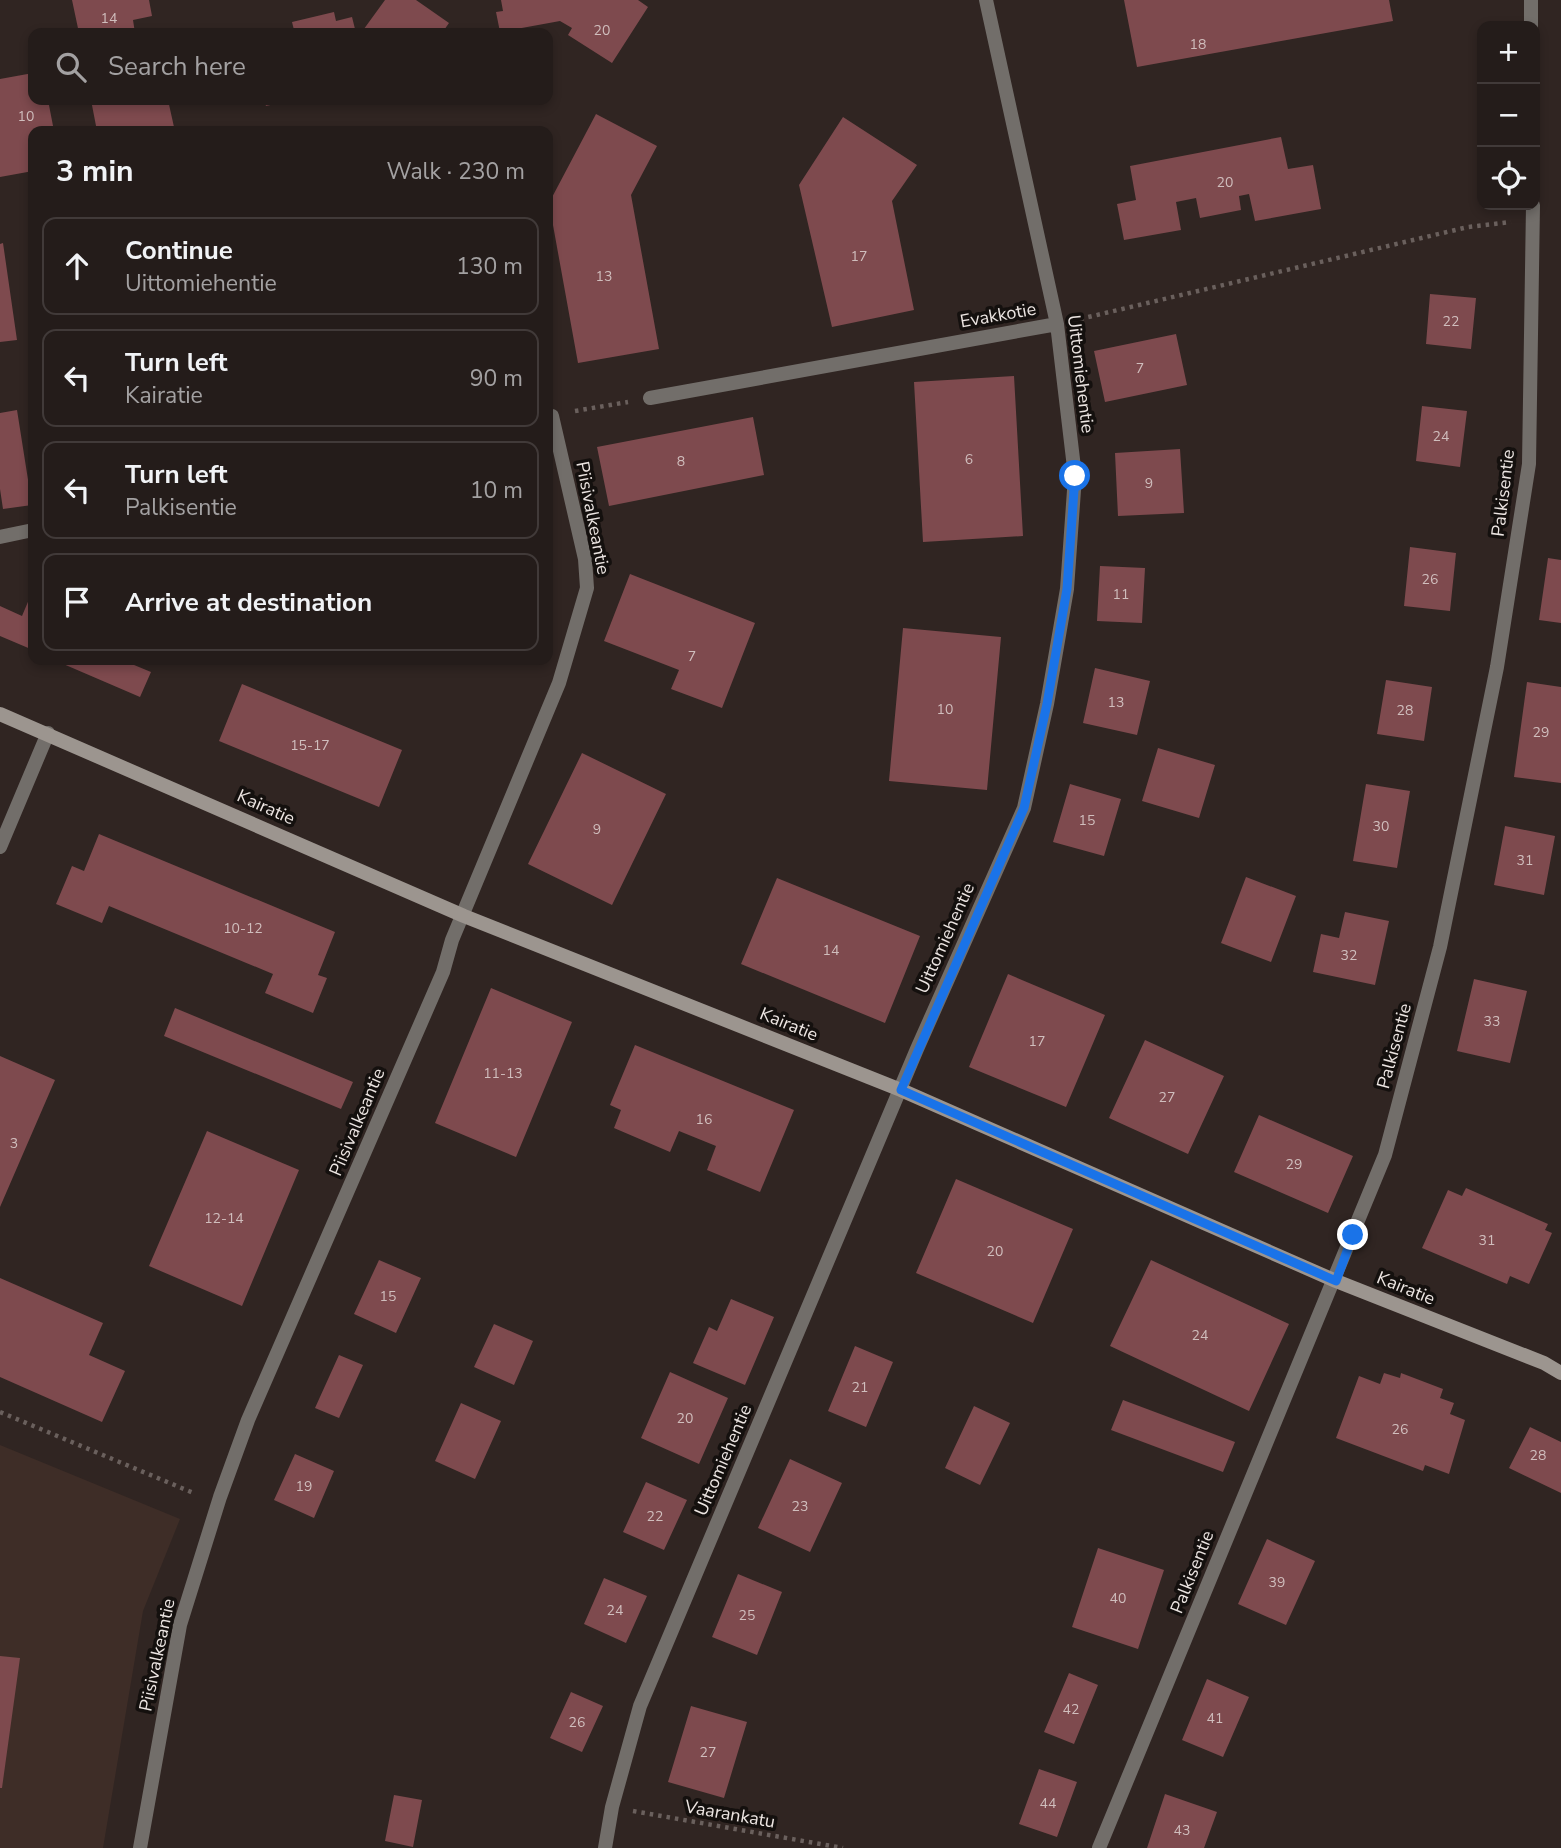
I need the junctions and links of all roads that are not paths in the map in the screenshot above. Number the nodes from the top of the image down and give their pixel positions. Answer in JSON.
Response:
{"nodes":[{"id":1,"x":986,"y":0,"type":"edge"},
{"id":2,"x":1531,"y":0,"type":"edge"},
{"id":3,"x":1531,"y":21,"type":"edge"},
{"id":4,"x":1533,"y":212,"type":"edge"},
{"id":5,"x":1057,"y":324,"type":"junction"},
{"id":6,"x":650,"y":398,"type":"road end"},
{"id":7,"x":553,"y":428,"type":"edge"},
{"id":8,"x":28,"y":531,"type":"edge"},
{"id":9,"x":0,"y":537,"type":"edge"},
{"id":10,"x":0,"y":714,"type":"edge"},
{"id":11,"x":48,"y":733,"type":"junction"},
{"id":12,"x":0,"y":847,"type":"edge"},
{"id":13,"x":464,"y":916,"type":"junction"},
{"id":14,"x":901,"y":1090,"type":"junction"},
{"id":15,"x":1336,"y":1281,"type":"junction"},
{"id":16,"x":1561,"y":1373,"type":"edge"},
{"id":17,"x":140,"y":1848,"type":"edge"},
{"id":18,"x":605,"y":1848,"type":"edge"},
{"id":19,"x":1099,"y":1848,"type":"edge"}],
"edges":[{"from":1,"to":5,"type":"street","name":"Uittomiehentie"},
{"from":2,"to":3,"type":"street"},
{"from":4,"to":15,"type":"street","name":"Palkisentie"},
{"from":5,"to":6,"type":"street","name":"Evakkotie"},
{"from":5,"to":14,"type":"street","name":"Uittomiehentie"},
{"from":7,"to":13,"type":"street","name":"Piisivalkeantie"},
{"from":8,"to":9,"type":"street"},
{"from":10,"to":11,"type":"main road","name":"Kairatie"},
{"from":11,"to":12,"type":"street"},
{"from":11,"to":13,"type":"main road","name":"Kairatie"},
{"from":13,"to":14,"type":"main road","name":"Kairatie"},
{"from":13,"to":17,"type":"street","name":"Piisivalkeantie"},
{"from":14,"to":15,"type":"main road","name":"Kairatie"},
{"from":14,"to":18,"type":"street","name":"Uittomiehentie"},
{"from":15,"to":16,"type":"main road","name":"Kairatie"},
{"from":15,"to":19,"type":"street","name":"Palkisentie"}]}
